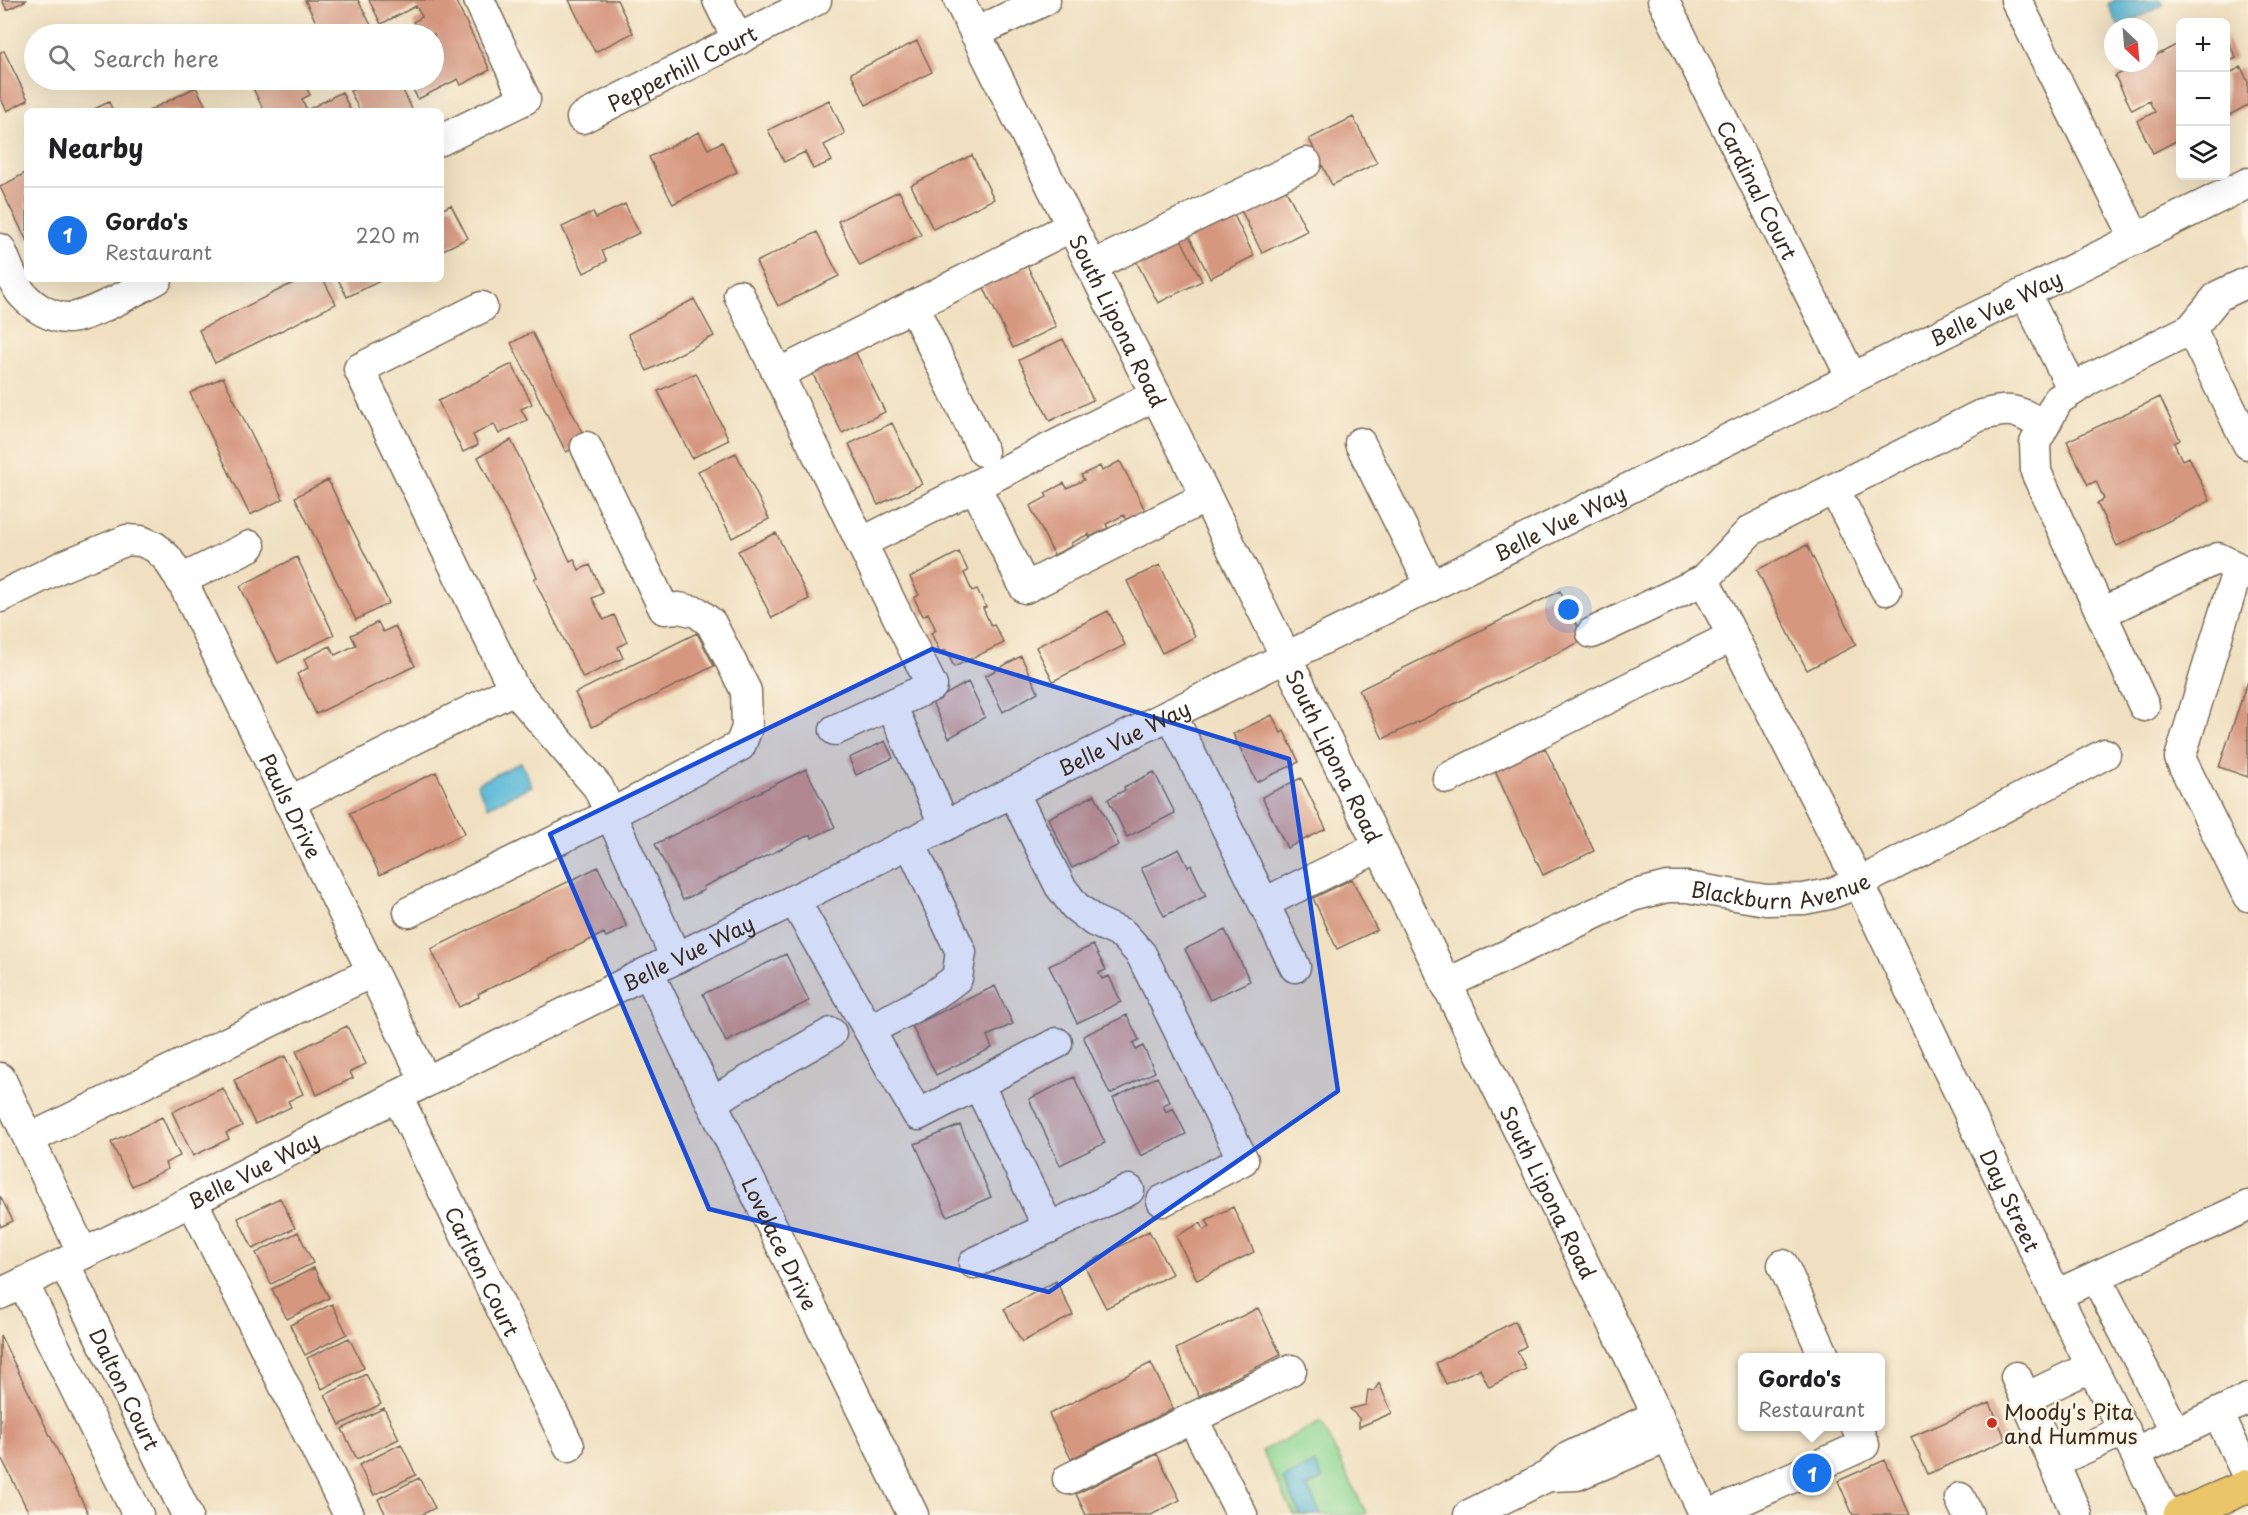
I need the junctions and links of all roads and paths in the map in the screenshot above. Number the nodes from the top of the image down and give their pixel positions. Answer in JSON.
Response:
{"nodes":[{"id":1,"x":478,"y":0,"type":"edge"},
{"id":2,"x":718,"y":0,"type":"edge"},
{"id":3,"x":816,"y":0,"type":"edge"},
{"id":4,"x":959,"y":0,"type":"edge"},
{"id":5,"x":1045,"y":0,"type":"edge"},
{"id":6,"x":1663,"y":0,"type":"edge"},
{"id":7,"x":2016,"y":0,"type":"edge"},
{"id":8,"x":975,"y":33,"type":"junction"},
{"id":9,"x":738,"y":40,"type":"junction"},
{"id":10,"x":582,"y":118,"type":"dead end"},
{"id":11,"x":444,"y":139,"type":"edge"},
{"id":12,"x":1306,"y":163,"type":"dead end"},
{"id":13,"x":2248,"y":183,"type":"edge"},
{"id":14,"x":1072,"y":226,"type":"junction"},
{"id":15,"x":2136,"y":239,"type":"junction"},
{"id":16,"x":0,"y":249,"type":"edge"},
{"id":17,"x":1092,"y":266,"type":"junction"},
{"id":18,"x":151,"y":282,"type":"edge"},
{"id":19,"x":2248,"y":282,"type":"edge"},
{"id":20,"x":2025,"y":293,"type":"junction"},
{"id":21,"x":739,"y":295,"type":"dead end"},
{"id":22,"x":913,"y":306,"type":"junction"},
{"id":23,"x":482,"y":307,"type":"dead end"},
{"id":24,"x":2191,"y":329,"type":"junction"},
{"id":25,"x":778,"y":374,"type":"junction"},
{"id":26,"x":1852,"y":378,"type":"junction"},
{"id":27,"x":2073,"y":390,"type":"junction"},
{"id":28,"x":1156,"y":395,"type":"junction"},
{"id":29,"x":2044,"y":426,"type":"junction"},
{"id":30,"x":1360,"y":443,"type":"dead end"},
{"id":31,"x":2248,"y":444,"type":"edge"},
{"id":32,"x":585,"y":447,"type":"dead end"},
{"id":33,"x":983,"y":451,"type":"dead end"},
{"id":34,"x":975,"y":486,"type":"junction"},
{"id":35,"x":1834,"y":489,"type":"junction"},
{"id":36,"x":1206,"y":497,"type":"junction"},
{"id":37,"x":861,"y":543,"type":"junction"},
{"id":38,"x":250,"y":546,"type":"dead end"},
{"id":39,"x":181,"y":580,"type":"junction"},
{"id":40,"x":1704,"y":580,"type":"junction"},
{"id":41,"x":1431,"y":586,"type":"junction"},
{"id":42,"x":1886,"y":590,"type":"dead end"},
{"id":43,"x":0,"y":597,"type":"edge"},
{"id":44,"x":2101,"y":613,"type":"junction"},
{"id":45,"x":1592,"y":633,"type":"dead end"},
{"id":46,"x":1733,"y":636,"type":"junction"},
{"id":47,"x":1286,"y":657,"type":"junction"},
{"id":48,"x":514,"y":689,"type":"junction"},
{"id":49,"x":891,"y":705,"type":"junction"},
{"id":50,"x":2144,"y":706,"type":"dead end"},
{"id":51,"x":1171,"y":714,"type":"junction"},
{"id":52,"x":835,"y":730,"type":"dead end"},
{"id":53,"x":2104,"y":754,"type":"dead end"},
{"id":54,"x":1448,"y":778,"type":"dead end"},
{"id":55,"x":1013,"y":792,"type":"junction"},
{"id":56,"x":289,"y":802,"type":"junction"},
{"id":57,"x":611,"y":814,"type":"junction"},
{"id":58,"x":945,"y":826,"type":"junction"},
{"id":59,"x":910,"y":843,"type":"junction"},
{"id":60,"x":1379,"y":847,"type":"junction"},
{"id":61,"x":1859,"y":883,"type":"junction"},
{"id":62,"x":2248,"y":896,"type":"edge"},
{"id":63,"x":794,"y":900,"type":"junction"},
{"id":64,"x":1264,"y":903,"type":"junction"},
{"id":65,"x":409,"y":912,"type":"dead end"},
{"id":66,"x":676,"y":958,"type":"junction"},
{"id":67,"x":1295,"y":967,"type":"dead end"},
{"id":68,"x":372,"y":972,"type":"junction"},
{"id":69,"x":648,"y":972,"type":"junction"},
{"id":70,"x":1446,"y":984,"type":"junction"},
{"id":71,"x":869,"y":1029,"type":"junction"},
{"id":72,"x":831,"y":1033,"type":"dead end"},
{"id":73,"x":1057,"y":1043,"type":"dead end"},
{"id":74,"x":0,"y":1078,"type":"edge"},
{"id":75,"x":426,"y":1082,"type":"junction"},
{"id":76,"x":978,"y":1084,"type":"junction"},
{"id":77,"x":397,"y":1096,"type":"junction"},
{"id":78,"x":711,"y":1102,"type":"junction"},
{"id":79,"x":16,"y":1127,"type":"edge"},
{"id":80,"x":1129,"y":1190,"type":"dead end"},
{"id":81,"x":1162,"y":1200,"type":"dead end"},
{"id":82,"x":192,"y":1202,"type":"junction"},
{"id":83,"x":2248,"y":1206,"type":"edge"},
{"id":84,"x":1049,"y":1228,"type":"junction"},
{"id":85,"x":73,"y":1258,"type":"junction"},
{"id":86,"x":974,"y":1263,"type":"dead end"},
{"id":87,"x":1783,"y":1265,"type":"dead end"},
{"id":88,"x":2096,"y":1277,"type":"junction"},
{"id":89,"x":11,"y":1289,"type":"edge"},
{"id":90,"x":2056,"y":1295,"type":"junction"},
{"id":91,"x":1823,"y":1353,"type":"edge"},
{"id":92,"x":2092,"y":1366,"type":"junction"},
{"id":93,"x":1290,"y":1370,"type":"dead end"},
{"id":94,"x":2248,"y":1399,"type":"edge"},
{"id":95,"x":2218,"y":1413,"type":"junction"},
{"id":96,"x":1192,"y":1418,"type":"junction"},
{"id":97,"x":1663,"y":1426,"type":"junction"},
{"id":98,"x":1858,"y":1431,"type":"edge"},
{"id":99,"x":2176,"y":1433,"type":"junction"},
{"id":100,"x":2130,"y":1441,"type":"junction"},
{"id":101,"x":569,"y":1446,"type":"dead end"},
{"id":102,"x":2054,"y":1462,"type":"junction"},
{"id":103,"x":2248,"y":1477,"type":"edge"},
{"id":104,"x":1068,"y":1479,"type":"dead end"},
{"id":105,"x":2248,"y":1486,"type":"edge"},
{"id":106,"x":138,"y":1515,"type":"edge"},
{"id":107,"x":187,"y":1515,"type":"edge"},
{"id":108,"x":349,"y":1515,"type":"edge"},
{"id":109,"x":913,"y":1515,"type":"edge"},
{"id":110,"x":1242,"y":1515,"type":"edge"},
{"id":111,"x":1469,"y":1515,"type":"edge"},
{"id":112,"x":1707,"y":1515,"type":"edge"},
{"id":113,"x":2077,"y":1515,"type":"edge"},
{"id":114,"x":2166,"y":1515,"type":"edge"},
{"id":115,"x":2180,"y":1515,"type":"edge"}],
"edges":[{"from":1,"to":11,"type":"street"},
{"from":2,"to":9,"type":"street"},
{"from":3,"to":9,"type":"street","name":"Pepperhill Court"},
{"from":4,"to":8,"type":"street","name":"South Lipona Road"},
{"from":5,"to":8,"type":"street"},
{"from":6,"to":26,"type":"street","name":"Cardinal Court"},
{"from":7,"to":15,"type":"street"},
{"from":8,"to":14,"type":"street","name":"South Lipona Road"},
{"from":9,"to":10,"type":"street","name":"Pepperhill Court"},
{"from":12,"to":17,"type":"street"},
{"from":13,"to":15,"type":"street","name":"Belle Vue Way"},
{"from":14,"to":17,"type":"street","name":"South Lipona Road"},
{"from":14,"to":22,"type":"street"},
{"from":15,"to":20,"type":"street","name":"Belle Vue Way"},
{"from":16,"to":18,"type":"street"},
{"from":17,"to":28,"type":"street","name":"South Lipona Road"},
{"from":19,"to":24,"type":"street"},
{"from":20,"to":26,"type":"street","name":"Belle Vue Way"},
{"from":20,"to":27,"type":"street"},
{"from":21,"to":25,"type":"street"},
{"from":22,"to":25,"type":"street"},
{"from":22,"to":33,"type":"street"},
{"from":23,"to":48,"type":"street"},
{"from":24,"to":27,"type":"street"},
{"from":24,"to":31,"type":"street"},
{"from":25,"to":37,"type":"street"},
{"from":26,"to":41,"type":"street","name":"Belle Vue Way"},
{"from":27,"to":29,"type":"street"},
{"from":28,"to":34,"type":"street"},
{"from":28,"to":36,"type":"street","name":"South Lipona Road"},
{"from":29,"to":35,"type":"street"},
{"from":29,"to":44,"type":"street"},
{"from":30,"to":41,"type":"street"},
{"from":32,"to":57,"type":"street"},
{"from":34,"to":36,"type":"street"},
{"from":34,"to":37,"type":"street"},
{"from":35,"to":40,"type":"street"},
{"from":35,"to":42,"type":"street"},
{"from":36,"to":47,"type":"street","name":"South Lipona Road"},
{"from":37,"to":49,"type":"street"},
{"from":38,"to":39,"type":"street"},
{"from":39,"to":43,"type":"street","name":"Pauls Drive"},
{"from":39,"to":56,"type":"street","name":"Pauls Drive"},
{"from":40,"to":45,"type":"street"},
{"from":40,"to":46,"type":"street","name":"Day Street"},
{"from":41,"to":47,"type":"street","name":"Belle Vue Way"},
{"from":44,"to":50,"type":"street"},
{"from":44,"to":62,"type":"street"},
{"from":46,"to":54,"type":"street"},
{"from":46,"to":61,"type":"street","name":"Day Street"},
{"from":47,"to":51,"type":"street","name":"Belle Vue Way"},
{"from":47,"to":60,"type":"street","name":"South Lipona Road"},
{"from":48,"to":56,"type":"street"},
{"from":48,"to":57,"type":"street"},
{"from":49,"to":52,"type":"street"},
{"from":49,"to":58,"type":"street"},
{"from":51,"to":55,"type":"street","name":"Belle Vue Way"},
{"from":51,"to":64,"type":"street"},
{"from":53,"to":61,"type":"street","name":"Blackburn Avenue"},
{"from":55,"to":58,"type":"street","name":"Belle Vue Way"},
{"from":55,"to":81,"type":"street"},
{"from":56,"to":68,"type":"street","name":"Pauls Drive"},
{"from":57,"to":65,"type":"street"},
{"from":57,"to":66,"type":"street"},
{"from":58,"to":59,"type":"street","name":"Belle Vue Way"},
{"from":59,"to":63,"type":"street","name":"Belle Vue Way"},
{"from":59,"to":71,"type":"street"},
{"from":60,"to":64,"type":"street"},
{"from":60,"to":70,"type":"street","name":"South Lipona Road"},
{"from":61,"to":70,"type":"street","name":"Blackburn Avenue"},
{"from":61,"to":90,"type":"street","name":"Day Street"},
{"from":63,"to":66,"type":"street","name":"Belle Vue Way"},
{"from":63,"to":71,"type":"street"},
{"from":64,"to":67,"type":"street"},
{"from":66,"to":69,"type":"street","name":"Belle Vue Way"},
{"from":68,"to":75,"type":"street","name":"Pauls Drive"},
{"from":68,"to":79,"type":"street"},
{"from":69,"to":75,"type":"street","name":"Belle Vue Way"},
{"from":69,"to":78,"type":"street","name":"Lovelace Drive"},
{"from":70,"to":97,"type":"street","name":"South Lipona Road"},
{"from":71,"to":76,"type":"street"},
{"from":72,"to":78,"type":"street"},
{"from":73,"to":76,"type":"street"},
{"from":74,"to":79,"type":"street","name":"Dalton Court"},
{"from":75,"to":77,"type":"street","name":"Belle Vue Way"},
{"from":76,"to":84,"type":"street"},
{"from":77,"to":82,"type":"street","name":"Belle Vue Way"},
{"from":77,"to":101,"type":"street","name":"Carlton Court"},
{"from":78,"to":109,"type":"street","name":"Lovelace Drive"},
{"from":79,"to":85,"type":"street","name":"Dalton Court"},
{"from":80,"to":84,"type":"street"},
{"from":82,"to":85,"type":"street","name":"Belle Vue Way"},
{"from":82,"to":108,"type":"street"},
{"from":83,"to":88,"type":"street"},
{"from":84,"to":86,"type":"street"},
{"from":85,"to":89,"type":"street","name":"Belle Vue Way"},
{"from":85,"to":107,"type":"street","name":"Dalton Court"},
{"from":87,"to":91,"type":"street"},
{"from":88,"to":90,"type":"street"},
{"from":88,"to":99,"type":"street"},
{"from":89,"to":106,"type":"street"},
{"from":90,"to":92,"type":"street","name":"Day Street"},
{"from":92,"to":100,"type":"street","name":"Day Street"},
{"from":92,"to":102,"type":"street"},
{"from":93,"to":96,"type":"street"},
{"from":94,"to":95,"type":"street"},
{"from":95,"to":99,"type":"street"},
{"from":95,"to":103,"type":"street"},
{"from":96,"to":104,"type":"street"},
{"from":96,"to":110,"type":"street"},
{"from":97,"to":111,"type":"street"},
{"from":97,"to":112,"type":"street","name":"South Lipona Road"},
{"from":98,"to":112,"type":"street"},
{"from":99,"to":100,"type":"street"},
{"from":100,"to":102,"type":"street"},
{"from":100,"to":114,"type":"street","name":"Day Street"},
{"from":102,"to":113,"type":"street"},
{"from":105,"to":115,"type":"main road"}]}
